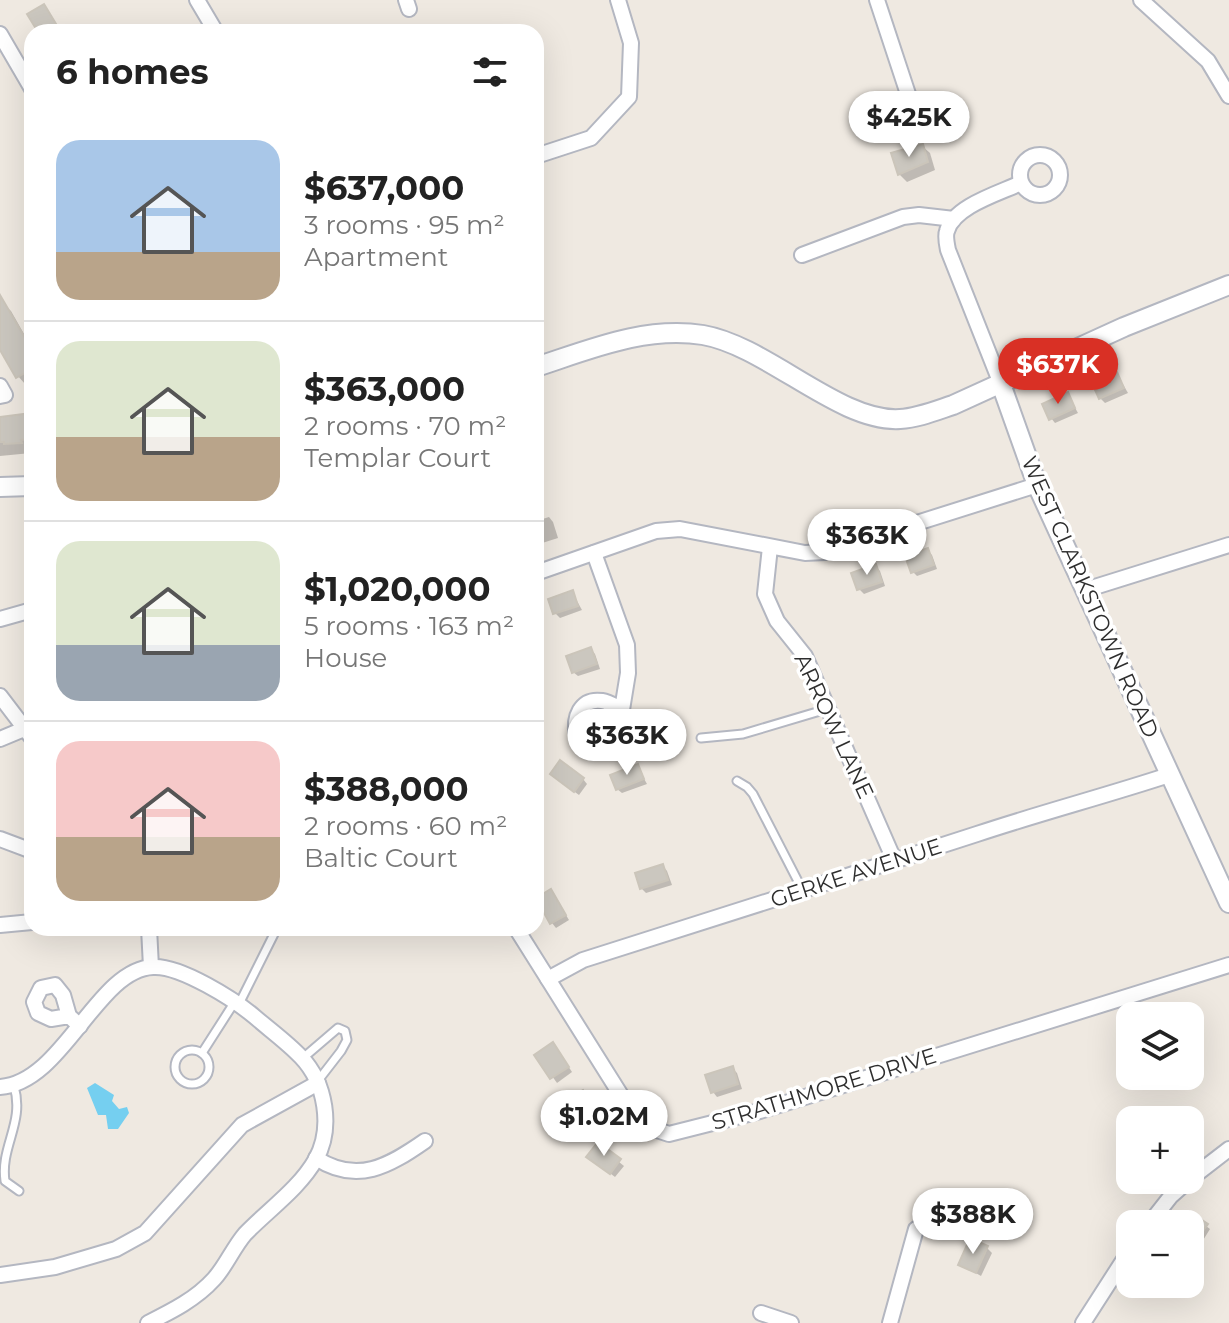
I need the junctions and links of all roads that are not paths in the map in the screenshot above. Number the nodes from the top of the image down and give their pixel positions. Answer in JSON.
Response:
{"nodes":[{"id":1,"x":197,"y":0,"type":"edge"},
{"id":2,"x":618,"y":0,"type":"edge"},
{"id":3,"x":877,"y":0,"type":"edge"},
{"id":4,"x":1141,"y":0,"type":"edge"},
{"id":5,"x":211,"y":24,"type":"edge"},
{"id":6,"x":0,"y":34,"type":"edge"},
{"id":7,"x":24,"y":75,"type":"edge"},
{"id":8,"x":908,"y":94,"type":"dead end"},
{"id":9,"x":1229,"y":96,"type":"edge"},
{"id":10,"x":544,"y":153,"type":"edge"},
{"id":11,"x":1021,"y":183,"type":"dead end"},
{"id":12,"x":954,"y":219,"type":"junction"},
{"id":13,"x":802,"y":255,"type":"dead end"},
{"id":14,"x":1229,"y":285,"type":"edge"},
{"id":15,"x":544,"y":364,"type":"edge"},
{"id":16,"x":1001,"y":384,"type":"junction"},
{"id":17,"x":0,"y":386,"type":"edge"},
{"id":18,"x":0,"y":396,"type":"edge"},
{"id":19,"x":1037,"y":485,"type":"junction"},
{"id":20,"x":24,"y":486,"type":"edge"},
{"id":21,"x":0,"y":487,"type":"edge"},
{"id":22,"x":1229,"y":545,"type":"edge"},
{"id":23,"x":770,"y":547,"type":"junction"},
{"id":24,"x":594,"y":553,"type":"junction"},
{"id":25,"x":544,"y":570,"type":"edge"},
{"id":26,"x":1085,"y":590,"type":"junction"},
{"id":27,"x":24,"y":612,"type":"edge"},
{"id":28,"x":0,"y":619,"type":"edge"},
{"id":29,"x":0,"y":696,"type":"edge"},
{"id":30,"x":829,"y":708,"type":"junction"},
{"id":31,"x":621,"y":709,"type":"dead end"},
{"id":32,"x":24,"y":729,"type":"edge"},
{"id":33,"x":24,"y":735,"type":"edge"},
{"id":34,"x":701,"y":738,"type":"dead end"},
{"id":35,"x":0,"y":739,"type":"edge"},
{"id":36,"x":1169,"y":775,"type":"junction"},
{"id":37,"x":737,"y":781,"type":"dead end"},
{"id":38,"x":0,"y":839,"type":"edge"},
{"id":39,"x":24,"y":848,"type":"edge"},
{"id":40,"x":895,"y":862,"type":"junction"},
{"id":41,"x":803,"y":891,"type":"junction"},
{"id":42,"x":1229,"y":903,"type":"edge"},
{"id":43,"x":24,"y":923,"type":"edge"},
{"id":44,"x":0,"y":925,"type":"edge"},
{"id":45,"x":149,"y":936,"type":"edge"},
{"id":46,"x":273,"y":936,"type":"edge"},
{"id":47,"x":521,"y":936,"type":"edge"},
{"id":48,"x":1229,"y":965,"type":"edge"},
{"id":49,"x":151,"y":967,"type":"junction"},
{"id":50,"x":548,"y":979,"type":"junction"},
{"id":51,"x":237,"y":1002,"type":"junction"},
{"id":52,"x":202,"y":1053,"type":"junction"},
{"id":53,"x":303,"y":1058,"type":"junction"},
{"id":54,"x":317,"y":1082,"type":"junction"},
{"id":55,"x":7,"y":1087,"type":"edge"},
{"id":56,"x":425,"y":1141,"type":"dead end"},
{"id":57,"x":1229,"y":1149,"type":"edge"},
{"id":58,"x":316,"y":1158,"type":"junction"},
{"id":59,"x":1204,"y":1168,"type":"edge"},
{"id":60,"x":19,"y":1191,"type":"dead end"},
{"id":61,"x":1173,"y":1194,"type":"edge"},
{"id":62,"x":1160,"y":1210,"type":"edge"},
{"id":63,"x":916,"y":1229,"type":"dead end"},
{"id":64,"x":1116,"y":1272,"type":"edge"},
{"id":65,"x":0,"y":1275,"type":"edge"},
{"id":66,"x":761,"y":1313,"type":"dead end"},
{"id":67,"x":148,"y":1323,"type":"edge"},
{"id":68,"x":791,"y":1323,"type":"edge"},
{"id":69,"x":890,"y":1323,"type":"edge"},
{"id":70,"x":1083,"y":1323,"type":"edge"}],
"edges":[{"from":1,"to":5,"type":"street"},
{"from":2,"to":10,"type":"street"},
{"from":3,"to":8,"type":"street"},
{"from":4,"to":9,"type":"street"},
{"from":6,"to":7,"type":"street"},
{"from":11,"to":12,"type":"street"},
{"from":12,"to":13,"type":"street"},
{"from":12,"to":16,"type":"street"},
{"from":14,"to":16,"type":"street"},
{"from":15,"to":16,"type":"street"},
{"from":16,"to":19,"type":"street","name":"WEST CLARKSTOWN ROAD"},
{"from":17,"to":18,"type":"street"},
{"from":19,"to":23,"type":"street"},
{"from":19,"to":26,"type":"street","name":"WEST CLARKSTOWN ROAD"},
{"from":20,"to":21,"type":"street"},
{"from":22,"to":26,"type":"street"},
{"from":23,"to":24,"type":"street"},
{"from":23,"to":30,"type":"street","name":"ARROW LANE"},
{"from":24,"to":25,"type":"street"},
{"from":24,"to":31,"type":"street"},
{"from":26,"to":36,"type":"street","name":"WEST CLARKSTOWN ROAD"},
{"from":27,"to":28,"type":"street"},
{"from":29,"to":32,"type":"street"},
{"from":30,"to":34,"type":"lane"},
{"from":30,"to":40,"type":"street","name":"ARROW LANE"},
{"from":33,"to":35,"type":"street"},
{"from":36,"to":40,"type":"street","name":"GERKE AVENUE"},
{"from":36,"to":42,"type":"street","name":"WEST CLARKSTOWN ROAD"},
{"from":37,"to":41,"type":"lane"},
{"from":38,"to":39,"type":"street"},
{"from":40,"to":41,"type":"street","name":"GERKE AVENUE"},
{"from":41,"to":50,"type":"street","name":"GERKE AVENUE"},
{"from":43,"to":44,"type":"street"},
{"from":45,"to":49,"type":"street"},
{"from":46,"to":51,"type":"lane"},
{"from":47,"to":50,"type":"street","name":"STRATHMORE DRIVE"},
{"from":48,"to":50,"type":"street","name":"STRATHMORE DRIVE"},
{"from":49,"to":51,"type":"street"},
{"from":49,"to":55,"type":"street"},
{"from":51,"to":52,"type":"lane"},
{"from":51,"to":53,"type":"street"},
{"from":52,"to":52,"type":"lane"},
{"from":53,"to":54,"type":"street"},
{"from":53,"to":54,"type":"lane"},
{"from":54,"to":58,"type":"street"},
{"from":54,"to":65,"type":"street"},
{"from":55,"to":60,"type":"lane"},
{"from":56,"to":58,"type":"street"},
{"from":57,"to":59,"type":"street"},
{"from":58,"to":67,"type":"street"},
{"from":61,"to":62,"type":"street"},
{"from":63,"to":69,"type":"street"},
{"from":64,"to":70,"type":"street"},
{"from":66,"to":68,"type":"street"}]}
